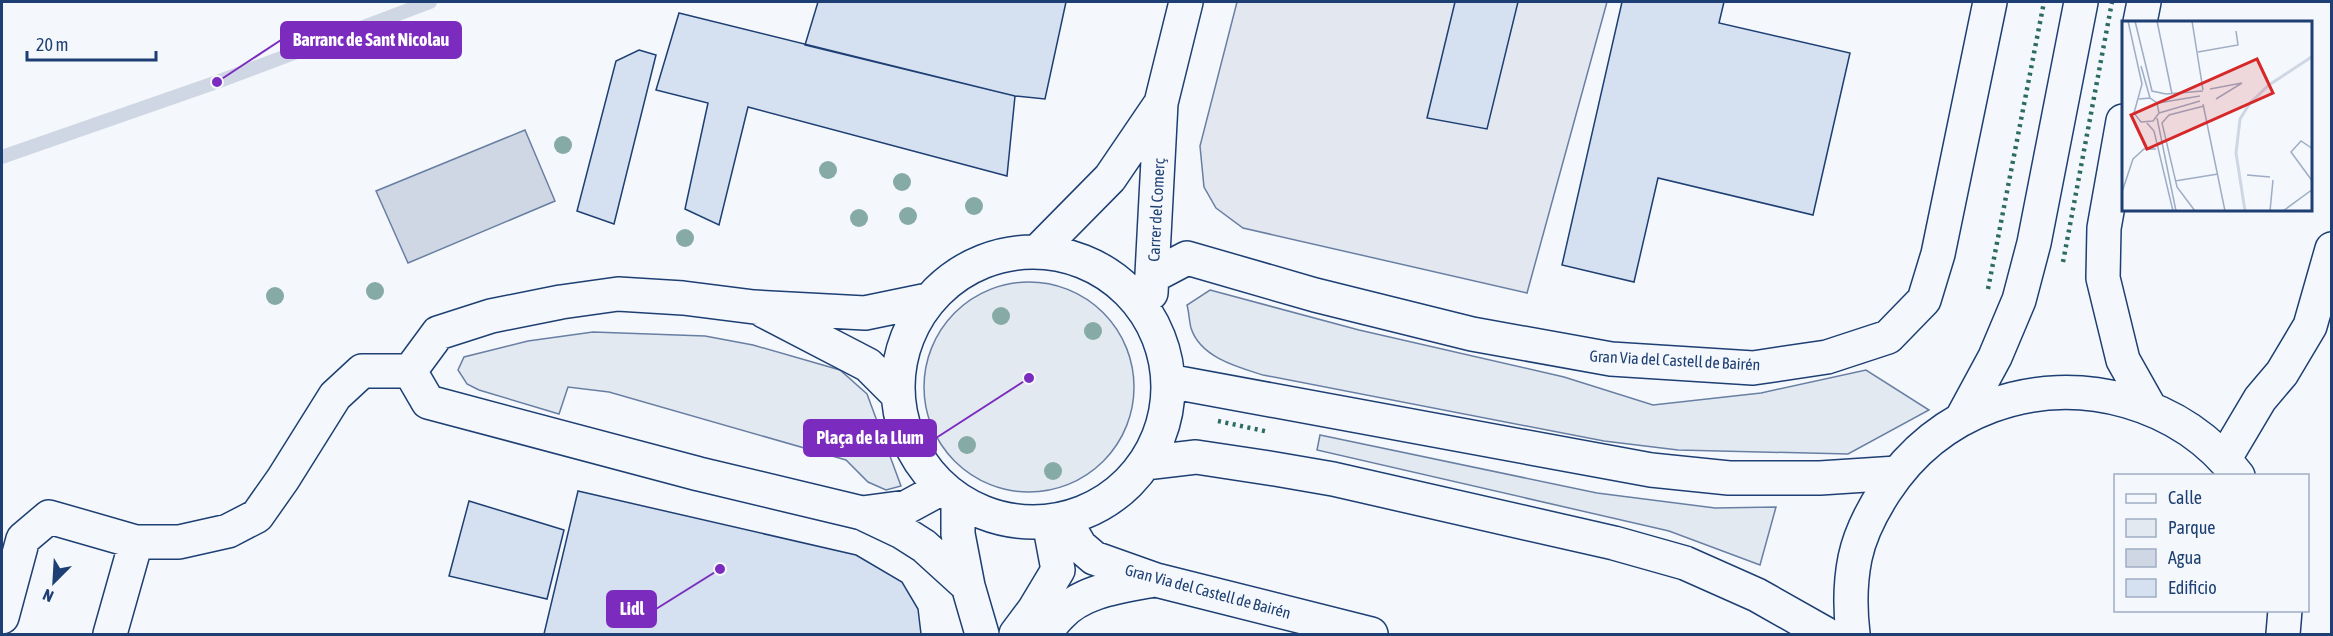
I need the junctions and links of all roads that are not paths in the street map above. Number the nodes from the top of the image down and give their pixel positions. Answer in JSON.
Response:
{"nodes":[{"id":1,"x":1186,"y":2,"type":"edge"},
{"id":2,"x":1990,"y":2,"type":"edge"},
{"id":3,"x":2081,"y":2,"type":"edge"},
{"id":4,"x":2144,"y":2,"type":"edge"},
{"id":5,"x":2140,"y":21,"type":"edge"},
{"id":6,"x":1161,"y":103,"type":"junction"},
{"id":7,"x":2122,"y":128,"type":"edge"},
{"id":8,"x":2331,"y":249,"type":"edge"},
{"id":9,"x":1038,"y":251,"type":"junction"},
{"id":10,"x":1152,"y":276,"type":"junction"},
{"id":11,"x":928,"y":300,"type":"junction"},
{"id":12,"x":754,"y":306,"type":"junction"},
{"id":13,"x":1148,"y":316,"type":"junction"},
{"id":14,"x":410,"y":371,"type":"junction"},
{"id":15,"x":1168,"y":381,"type":"junction"},
{"id":16,"x":897,"y":394,"type":"junction"},
{"id":17,"x":2150,"y":408,"type":"junction"},
{"id":18,"x":1962,"y":418,"type":"junction"},
{"id":19,"x":1145,"y":464,"type":"junction"},
{"id":20,"x":2232,"y":467,"type":"edge"},
{"id":21,"x":1897,"y":473,"type":"junction"},
{"id":22,"x":950,"y":494,"type":"junction"},
{"id":23,"x":862,"y":513,"type":"junction"},
{"id":24,"x":1057,"y":520,"type":"junction"},
{"id":25,"x":136,"y":542,"type":"junction"},
{"id":26,"x":1156,"y":580,"type":"junction"},
{"id":27,"x":968,"y":586,"type":"junction"},
{"id":28,"x":2285,"y":612,"type":"edge"},
{"id":29,"x":2,"y":617,"type":"edge"},
{"id":30,"x":110,"y":634,"type":"edge"},
{"id":31,"x":982,"y":634,"type":"edge"},
{"id":32,"x":1016,"y":634,"type":"edge"},
{"id":33,"x":1045,"y":634,"type":"edge"},
{"id":34,"x":1371,"y":634,"type":"edge"},
{"id":35,"x":1826,"y":634,"type":"edge"},
{"id":36,"x":1853,"y":634,"type":"edge"},
{"id":37,"x":2283,"y":634,"type":"edge"}],
"edges":[{"from":1,"to":6,"type":"street","name":"Carrer del Comerç"},
{"from":2,"to":10,"type":"street","name":"Gran Via del Castell de Bairén"},
{"from":3,"to":18,"type":"street"},
{"from":4,"to":5,"type":"street"},
{"from":6,"to":9,"type":"street","name":"Carrer del Comerç"},
{"from":6,"to":10,"type":"street","name":"Carrer del Comerç"},
{"from":7,"to":17,"type":"street"},
{"from":8,"to":20,"type":"street"},
{"from":9,"to":11,"type":"street"},
{"from":9,"to":13,"type":"street"},
{"from":10,"to":13,"type":"street","name":"Carrer del Comerç"},
{"from":11,"to":12,"type":"street"},
{"from":11,"to":16,"type":"street"},
{"from":12,"to":14,"type":"street"},
{"from":12,"to":16,"type":"street"},
{"from":13,"to":15,"type":"street"},
{"from":14,"to":23,"type":"street"},
{"from":14,"to":25,"type":"street"},
{"from":15,"to":19,"type":"street"},
{"from":15,"to":21,"type":"street"},
{"from":16,"to":22,"type":"street"},
{"from":17,"to":18,"type":"street"},
{"from":17,"to":20,"type":"street"},
{"from":18,"to":21,"type":"street"},
{"from":19,"to":24,"type":"street"},
{"from":19,"to":35,"type":"street"},
{"from":21,"to":36,"type":"street"},
{"from":22,"to":23,"type":"street"},
{"from":22,"to":24,"type":"street"},
{"from":22,"to":27,"type":"street"},
{"from":23,"to":27,"type":"street"},
{"from":24,"to":26,"type":"street","name":"Gran Via del Castell de Bairén"},
{"from":24,"to":32,"type":"street"},
{"from":25,"to":29,"type":"street"},
{"from":25,"to":30,"type":"street"},
{"from":26,"to":33,"type":"street"},
{"from":26,"to":34,"type":"street","name":"Gran Via del Castell de Bairén"},
{"from":27,"to":31,"type":"street"},
{"from":28,"to":37,"type":"street"}]}
